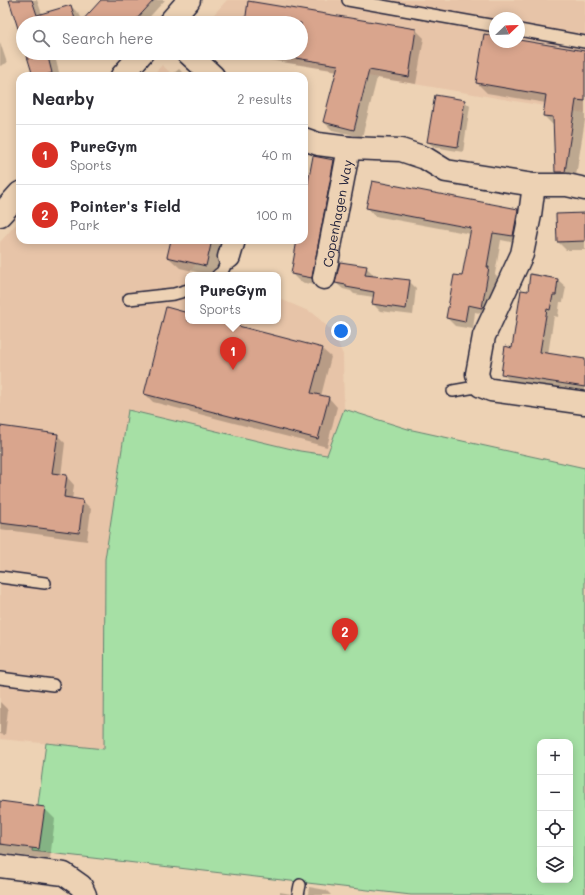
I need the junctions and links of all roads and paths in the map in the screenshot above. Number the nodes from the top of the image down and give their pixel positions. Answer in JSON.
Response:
{"nodes":[{"id":1,"x":190,"y":0,"type":"edge"},
{"id":2,"x":348,"y":0,"type":"edge"},
{"id":3,"x":175,"y":16,"type":"edge"},
{"id":4,"x":489,"y":25,"type":"edge"},
{"id":5,"x":525,"y":31,"type":"edge"},
{"id":6,"x":585,"y":42,"type":"edge"},
{"id":7,"x":136,"y":60,"type":"edge"},
{"id":8,"x":195,"y":60,"type":"edge"},
{"id":9,"x":125,"y":72,"type":"edge"},
{"id":10,"x":208,"y":72,"type":"edge"},
{"id":11,"x":308,"y":140,"type":"edge"},
{"id":12,"x":349,"y":148,"type":"junction"},
{"id":13,"x":534,"y":185,"type":"junction"},
{"id":14,"x":585,"y":189,"type":"edge"},
{"id":15,"x":16,"y":197,"type":"edge"},
{"id":16,"x":0,"y":215,"type":"edge"},
{"id":17,"x":232,"y":248,"type":"edge"},
{"id":18,"x":222,"y":272,"type":"edge"},
{"id":19,"x":324,"y":278,"type":"dead end"},
{"id":20,"x":185,"y":291,"type":"edge"},
{"id":21,"x":129,"y":299,"type":"dead end"},
{"id":22,"x":481,"y":386,"type":"junction"},
{"id":23,"x":453,"y":392,"type":"dead end"},
{"id":24,"x":585,"y":404,"type":"edge"},
{"id":25,"x":0,"y":577,"type":"edge"},
{"id":26,"x":45,"y":583,"type":"dead end"},
{"id":27,"x":0,"y":678,"type":"edge"},
{"id":28,"x":53,"y":685,"type":"dead end"},
{"id":29,"x":0,"y":866,"type":"edge"},
{"id":30,"x":85,"y":895,"type":"edge"}],
"edges":[{"from":1,"to":3,"type":"street"},
{"from":2,"to":4,"type":"lane"},
{"from":5,"to":6,"type":"lane"},
{"from":7,"to":9,"type":"street"},
{"from":8,"to":10,"type":"street"},
{"from":11,"to":12,"type":"street","name":"Copenhagen Way"},
{"from":12,"to":13,"type":"street","name":"Copenhagen Way"},
{"from":12,"to":19,"type":"street","name":"Copenhagen Way"},
{"from":13,"to":14,"type":"street","name":"Copenhagen Way"},
{"from":13,"to":22,"type":"street"},
{"from":15,"to":16,"type":"street"},
{"from":17,"to":18,"type":"lane"},
{"from":20,"to":21,"type":"lane"},
{"from":22,"to":23,"type":"lane"},
{"from":22,"to":24,"type":"street"},
{"from":25,"to":26,"type":"lane"},
{"from":27,"to":28,"type":"lane"},
{"from":29,"to":30,"type":"street"}]}
